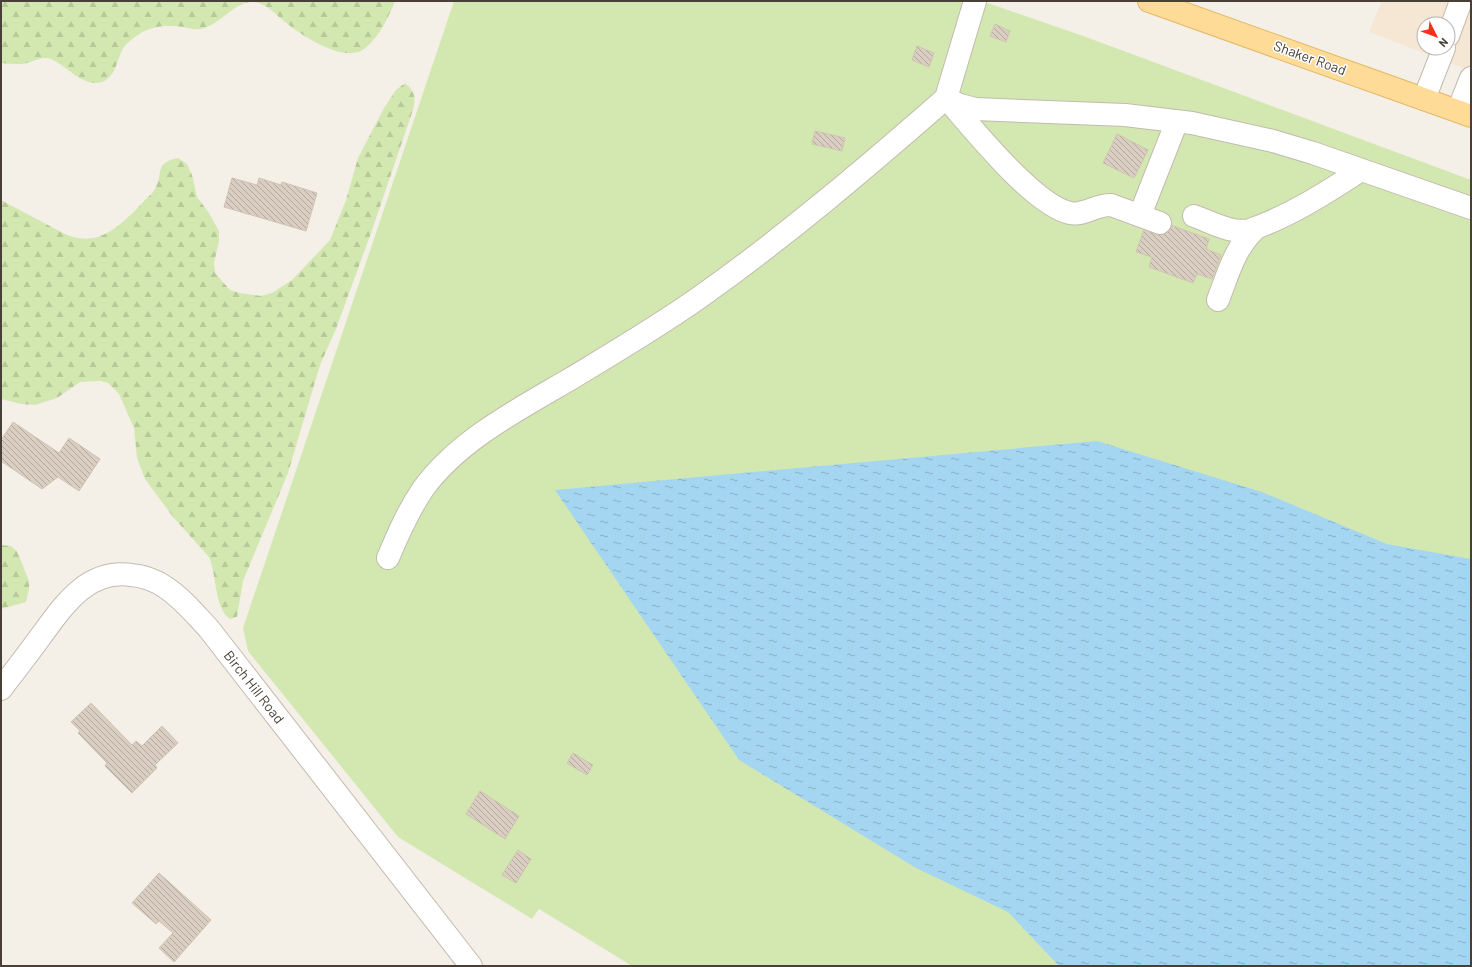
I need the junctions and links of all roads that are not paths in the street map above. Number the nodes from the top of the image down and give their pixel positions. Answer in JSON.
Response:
{"nodes":[{"id":1,"x":975,"y":1,"type":"edge"},
{"id":2,"x":1149,"y":1,"type":"edge"},
{"id":3,"x":1461,"y":1,"type":"edge"},
{"id":4,"x":1455,"y":16,"type":"edge"},
{"id":5,"x":1441,"y":56,"type":"edge"},
{"id":6,"x":1471,"y":78,"type":"edge"},
{"id":7,"x":946,"y":98,"type":"junction"},
{"id":8,"x":1424,"y":99,"type":"junction"},
{"id":9,"x":1465,"y":114,"type":"edge"},
{"id":10,"x":1177,"y":121,"type":"junction"},
{"id":11,"x":1361,"y":170,"type":"junction"},
{"id":12,"x":1471,"y":208,"type":"edge"},
{"id":13,"x":1194,"y":216,"type":"dead end"},
{"id":14,"x":1256,"y":228,"type":"junction"},
{"id":15,"x":1218,"y":300,"type":"dead end"},
{"id":16,"x":388,"y":558,"type":"dead end"},
{"id":17,"x":1,"y":689,"type":"edge"},
{"id":18,"x":471,"y":966,"type":"edge"}],
"edges":[{"from":1,"to":7,"type":"street"},
{"from":2,"to":8,"type":"main road","name":"Shaker Road"},
{"from":3,"to":4,"type":"street"},
{"from":5,"to":8,"type":"street"},
{"from":6,"to":9,"type":"street"},
{"from":7,"to":10,"type":"street"},
{"from":7,"to":10,"type":"street"},
{"from":7,"to":16,"type":"street"},
{"from":8,"to":9,"type":"main road","name":"Shaker Road"},
{"from":10,"to":11,"type":"street"},
{"from":11,"to":12,"type":"street"},
{"from":11,"to":14,"type":"street"},
{"from":13,"to":14,"type":"street"},
{"from":14,"to":15,"type":"street"},
{"from":17,"to":18,"type":"street","name":"Birch Hill Road"}]}
